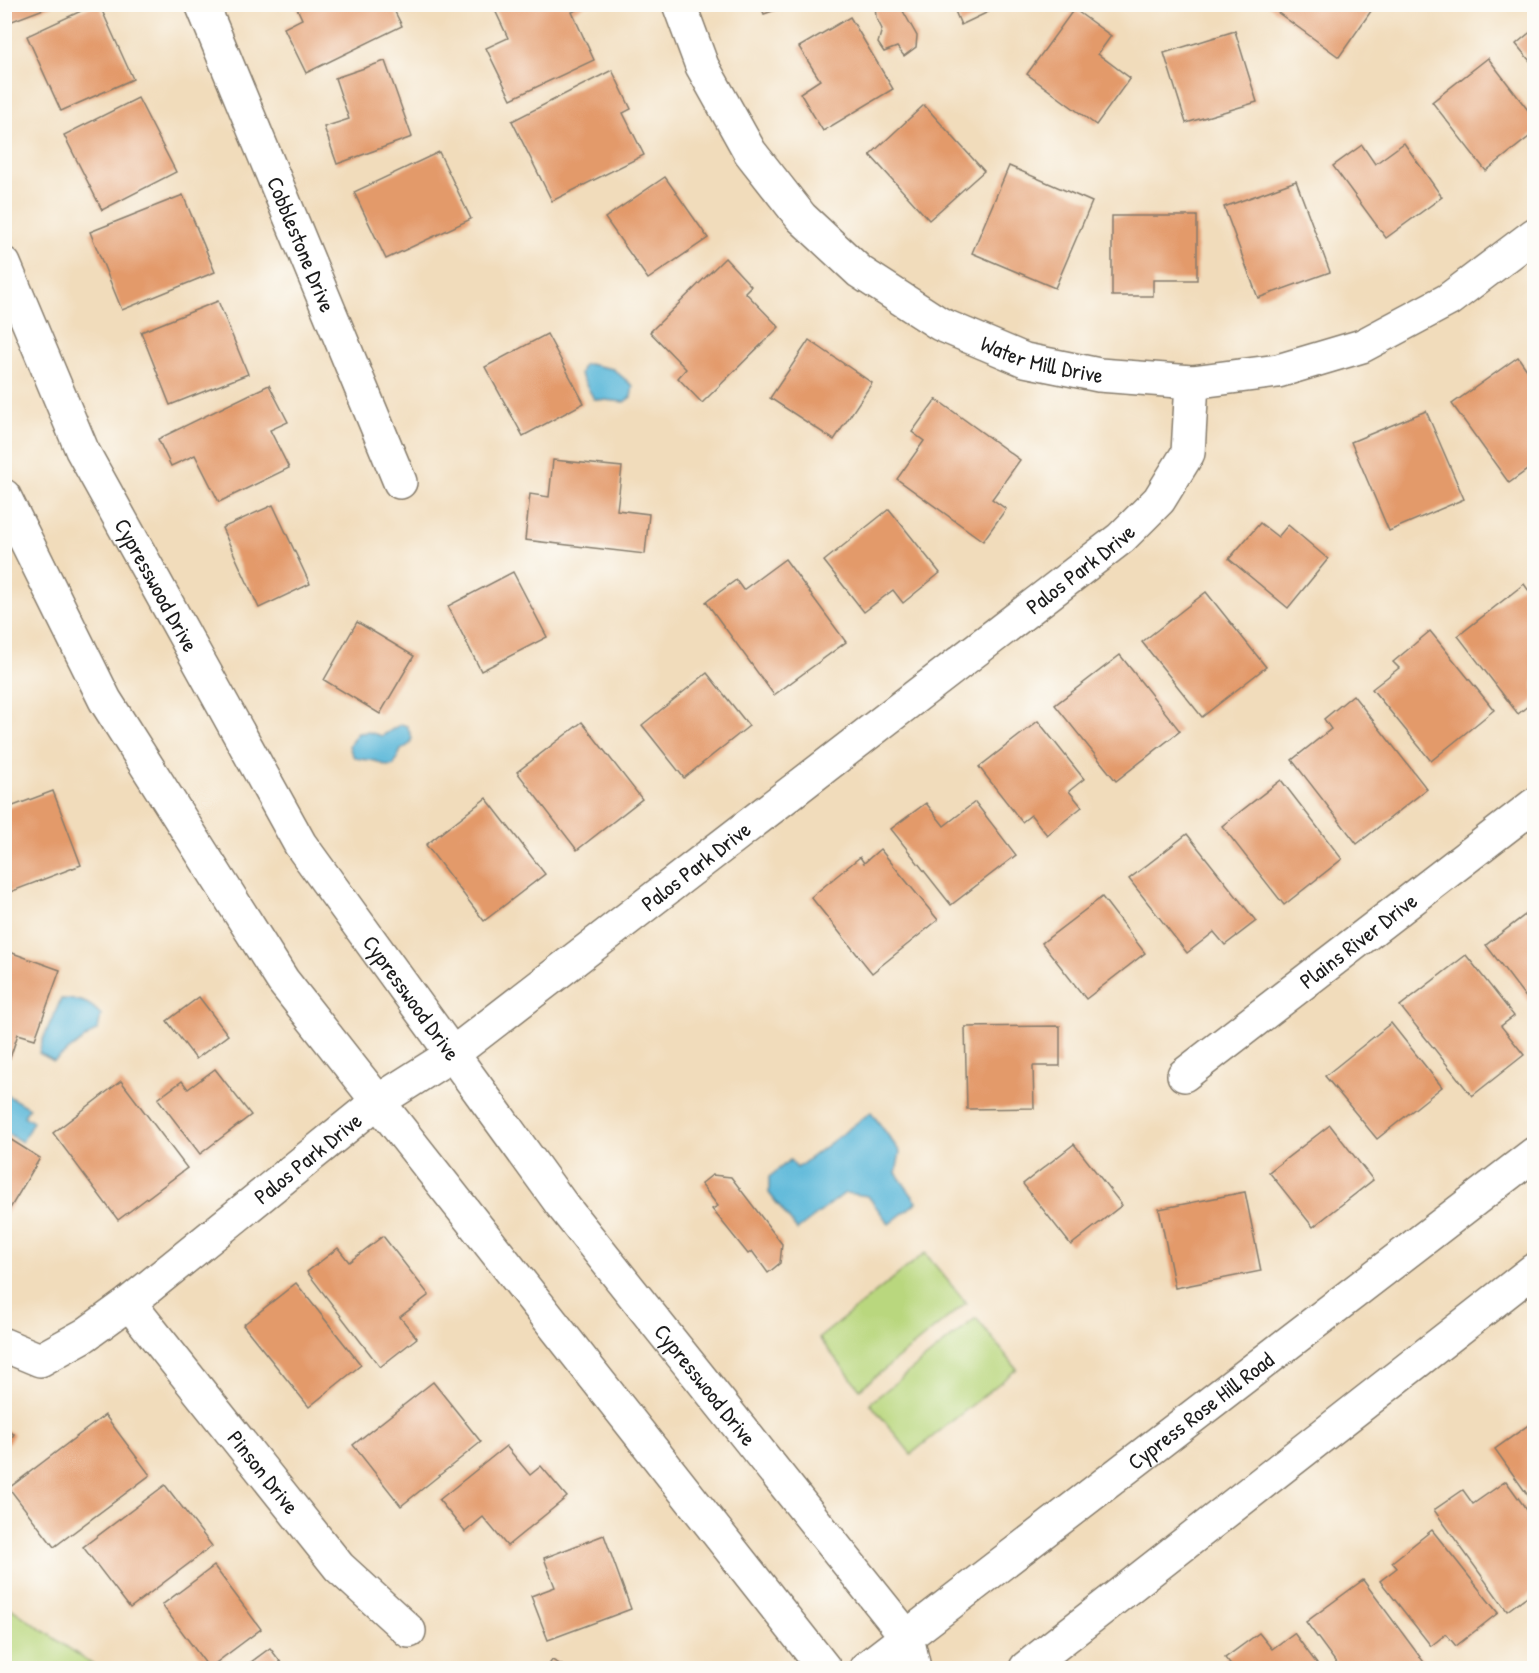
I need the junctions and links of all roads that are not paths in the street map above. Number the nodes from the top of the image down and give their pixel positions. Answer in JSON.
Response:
{"nodes":[{"id":1,"x":202,"y":4,"type":"edge"},
{"id":2,"x":679,"y":4,"type":"edge"},
{"id":3,"x":1534,"y":235,"type":"edge"},
{"id":4,"x":4,"y":264,"type":"edge"},
{"id":5,"x":16,"y":324,"type":"edge"},
{"id":6,"x":1192,"y":382,"type":"junction"},
{"id":7,"x":400,"y":482,"type":"dead end"},
{"id":8,"x":4,"y":496,"type":"edge"},
{"id":9,"x":1534,"y":805,"type":"edge"},
{"id":10,"x":451,"y":1055,"type":"junction"},
{"id":11,"x":1184,"y":1075,"type":"dead end"},
{"id":12,"x":377,"y":1102,"type":"junction"},
{"id":13,"x":1534,"y":1154,"type":"edge"},
{"id":14,"x":1534,"y":1270,"type":"edge"},
{"id":15,"x":129,"y":1303,"type":"junction"},
{"id":16,"x":4,"y":1345,"type":"edge"},
{"id":17,"x":409,"y":1631,"type":"dead end"},
{"id":18,"x":907,"y":1637,"type":"junction"},
{"id":19,"x":824,"y":1668,"type":"edge"},
{"id":20,"x":866,"y":1668,"type":"edge"},
{"id":21,"x":914,"y":1668,"type":"edge"},
{"id":22,"x":1026,"y":1668,"type":"edge"}],
"edges":[{"from":1,"to":7,"type":"main road","name":"Cobblestone Drive"},
{"from":2,"to":6,"type":"main road","name":"Water Mill Drive"},
{"from":3,"to":6,"type":"main road","name":"Water Mill Drive"},
{"from":4,"to":5,"type":"main road","name":"Cypresswood Drive"},
{"from":5,"to":10,"type":"main road","name":"Cypresswood Drive"},
{"from":6,"to":10,"type":"main road","name":"Palos Park Drive"},
{"from":8,"to":12,"type":"main road"},
{"from":9,"to":11,"type":"main road","name":"Plains River Drive"},
{"from":10,"to":12,"type":"main road","name":"Palos Park Drive"},
{"from":10,"to":18,"type":"main road","name":"Cypresswood Drive"},
{"from":12,"to":15,"type":"main road","name":"Palos Park Drive"},
{"from":12,"to":19,"type":"main road"},
{"from":13,"to":18,"type":"main road","name":"Cypress Rose Hill Road"},
{"from":14,"to":22,"type":"main road"},
{"from":15,"to":16,"type":"main road","name":"Palos Park Drive"},
{"from":15,"to":17,"type":"main road","name":"Pinson Drive"},
{"from":18,"to":20,"type":"main road","name":"Cypress Rose Hill Road"},
{"from":18,"to":21,"type":"main road","name":"Cypresswood Drive"}]}
